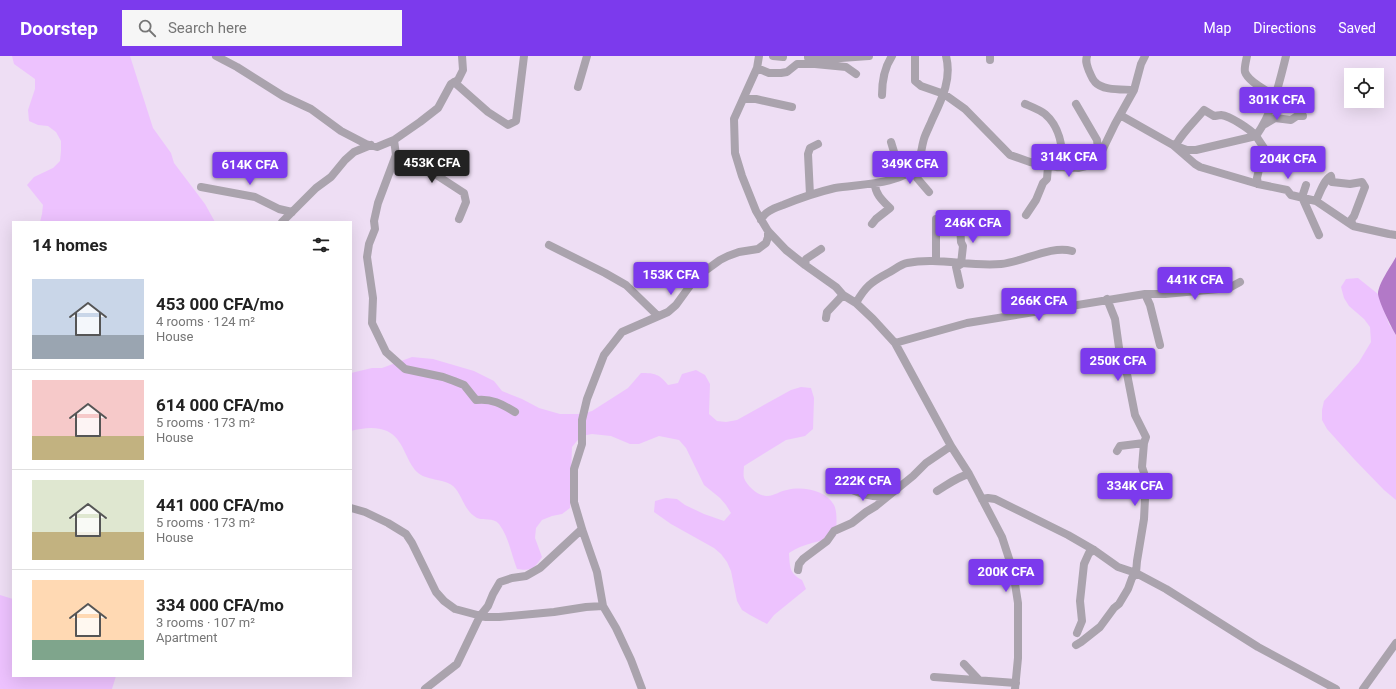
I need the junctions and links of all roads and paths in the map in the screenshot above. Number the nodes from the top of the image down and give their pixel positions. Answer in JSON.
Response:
{"nodes":[{"id":1,"x":216,"y":56,"type":"edge"},
{"id":2,"x":462,"y":56,"type":"edge"},
{"id":3,"x":524,"y":56,"type":"edge"},
{"id":4,"x":587,"y":56,"type":"edge"},
{"id":5,"x":759,"y":56,"type":"edge"},
{"id":6,"x":773,"y":56,"type":"edge"},
{"id":7,"x":808,"y":56,"type":"edge"},
{"id":8,"x":869,"y":56,"type":"edge"},
{"id":9,"x":892,"y":56,"type":"edge"},
{"id":10,"x":914,"y":56,"type":"edge"},
{"id":11,"x":946,"y":56,"type":"edge"},
{"id":12,"x":1087,"y":56,"type":"edge"},
{"id":13,"x":1145,"y":56,"type":"edge"},
{"id":14,"x":1247,"y":56,"type":"edge"},
{"id":15,"x":1286,"y":56,"type":"edge"},
{"id":16,"x":782,"y":57,"type":"dead end"},
{"id":17,"x":757,"y":68,"type":"junction"},
{"id":18,"x":856,"y":74,"type":"dead end"},
{"id":19,"x":454,"y":82,"type":"junction"},
{"id":20,"x":578,"y":87,"type":"dead end"},
{"id":21,"x":1134,"y":90,"type":"junction"},
{"id":22,"x":944,"y":94,"type":"junction"},
{"id":23,"x":882,"y":95,"type":"dead end"},
{"id":24,"x":1276,"y":96,"type":"junction"},
{"id":25,"x":743,"y":99,"type":"junction"},
{"id":26,"x":1025,"y":104,"type":"dead end"},
{"id":27,"x":1076,"y":104,"type":"dead end"},
{"id":28,"x":792,"y":107,"type":"dead end"},
{"id":29,"x":1120,"y":115,"type":"junction"},
{"id":30,"x":1303,"y":116,"type":"dead end"},
{"id":31,"x":1264,"y":124,"type":"junction"},
{"id":32,"x":1256,"y":136,"type":"junction"},
{"id":33,"x":394,"y":140,"type":"junction"},
{"id":34,"x":892,"y":142,"type":"dead end"},
{"id":35,"x":818,"y":144,"type":"dead end"},
{"id":36,"x":371,"y":145,"type":"junction"},
{"id":37,"x":1173,"y":145,"type":"junction"},
{"id":38,"x":396,"y":155,"type":"junction"},
{"id":39,"x":1099,"y":157,"type":"junction"},
{"id":40,"x":916,"y":166,"type":"junction"},
{"id":41,"x":1048,"y":166,"type":"junction"},
{"id":42,"x":1057,"y":167,"type":"junction"},
{"id":43,"x":906,"y":173,"type":"junction"},
{"id":44,"x":875,"y":184,"type":"junction"},
{"id":45,"x":1258,"y":184,"type":"junction"},
{"id":46,"x":1306,"y":184,"type":"dead end"},
{"id":47,"x":201,"y":187,"type":"dead end"},
{"id":48,"x":929,"y":192,"type":"dead end"},
{"id":49,"x":810,"y":195,"type":"junction"},
{"id":50,"x":1302,"y":197,"type":"junction"},
{"id":51,"x":1316,"y":201,"type":"junction"},
{"id":52,"x":292,"y":212,"type":"junction"},
{"id":53,"x":1026,"y":214,"type":"dead end"},
{"id":54,"x":459,"y":219,"type":"dead end"},
{"id":55,"x":936,"y":219,"type":"dead end"},
{"id":56,"x":761,"y":220,"type":"junction"},
{"id":57,"x":283,"y":221,"type":"edge"},
{"id":58,"x":872,"y":224,"type":"dead end"},
{"id":59,"x":960,"y":224,"type":"dead end"},
{"id":60,"x":1353,"y":226,"type":"junction"},
{"id":61,"x":768,"y":231,"type":"junction"},
{"id":62,"x":1396,"y":234,"type":"edge"},
{"id":63,"x":1319,"y":235,"type":"dead end"},
{"id":64,"x":549,"y":245,"type":"dead end"},
{"id":65,"x":821,"y":249,"type":"dead end"},
{"id":66,"x":1072,"y":251,"type":"dead end"},
{"id":67,"x":936,"y":261,"type":"junction"},
{"id":68,"x":961,"y":264,"type":"junction"},
{"id":69,"x":805,"y":265,"type":"junction"},
{"id":70,"x":1240,"y":282,"type":"dead end"},
{"id":71,"x":960,"y":285,"type":"dead end"},
{"id":72,"x":1145,"y":294,"type":"junction"},
{"id":73,"x":843,"y":295,"type":"junction"},
{"id":74,"x":1107,"y":299,"type":"junction"},
{"id":75,"x":856,"y":303,"type":"junction"},
{"id":76,"x":658,"y":316,"type":"junction"},
{"id":77,"x":826,"y":318,"type":"dead end"},
{"id":78,"x":895,"y":343,"type":"junction"},
{"id":79,"x":1160,"y":345,"type":"dead end"},
{"id":80,"x":515,"y":412,"type":"dead end"},
{"id":81,"x":1144,"y":443,"type":"junction"},
{"id":82,"x":951,"y":446,"type":"junction"},
{"id":83,"x":1117,"y":450,"type":"dead end"},
{"id":84,"x":969,"y":474,"type":"junction"},
{"id":85,"x":845,"y":487,"type":"dead end"},
{"id":86,"x":937,"y":491,"type":"dead end"},
{"id":87,"x":887,"y":496,"type":"junction"},
{"id":88,"x":982,"y":499,"type":"junction"},
{"id":89,"x":352,"y":508,"type":"edge"},
{"id":90,"x":582,"y":530,"type":"junction"},
{"id":91,"x":1094,"y":550,"type":"junction"},
{"id":92,"x":798,"y":570,"type":"dead end"},
{"id":93,"x":1136,"y":573,"type":"junction"},
{"id":94,"x":603,"y":606,"type":"junction"},
{"id":95,"x":480,"y":616,"type":"junction"},
{"id":96,"x":1077,"y":633,"type":"dead end"},
{"id":97,"x":1396,"y":644,"type":"edge"},
{"id":98,"x":1076,"y":645,"type":"dead end"},
{"id":99,"x":964,"y":664,"type":"dead end"},
{"id":100,"x":934,"y":677,"type":"dead end"},
{"id":101,"x":979,"y":680,"type":"junction"},
{"id":102,"x":1015,"y":686,"type":"edge"},
{"id":103,"x":425,"y":689,"type":"edge"},
{"id":104,"x":642,"y":689,"type":"edge"},
{"id":105,"x":1336,"y":689,"type":"edge"},
{"id":106,"x":1363,"y":689,"type":"edge"}],
"edges":[{"from":1,"to":36,"type":"street"},
{"from":2,"to":19,"type":"street"},
{"from":3,"to":19,"type":"street"},
{"from":4,"to":20,"type":"street"},
{"from":5,"to":17,"type":"street"},
{"from":6,"to":16,"type":"street"},
{"from":7,"to":8,"type":"street"},
{"from":9,"to":23,"type":"street"},
{"from":10,"to":22,"type":"street"},
{"from":11,"to":22,"type":"street"},
{"from":12,"to":21,"type":"street"},
{"from":13,"to":21,"type":"street"},
{"from":14,"to":24,"type":"street"},
{"from":15,"to":24,"type":"street"},
{"from":17,"to":18,"type":"street"},
{"from":17,"to":25,"type":"street"},
{"from":19,"to":33,"type":"street"},
{"from":21,"to":29,"type":"street"},
{"from":22,"to":40,"type":"street"},
{"from":22,"to":41,"type":"street"},
{"from":24,"to":31,"type":"street"},
{"from":25,"to":28,"type":"street"},
{"from":25,"to":56,"type":"street"},
{"from":26,"to":42,"type":"street"},
{"from":27,"to":39,"type":"street"},
{"from":29,"to":37,"type":"street"},
{"from":29,"to":39,"type":"street"},
{"from":30,"to":31,"type":"street"},
{"from":31,"to":32,"type":"street"},
{"from":32,"to":37,"type":"street"},
{"from":32,"to":37,"type":"street"},
{"from":32,"to":45,"type":"street"},
{"from":33,"to":36,"type":"street"},
{"from":33,"to":38,"type":"street"},
{"from":34,"to":43,"type":"street"},
{"from":35,"to":49,"type":"street"},
{"from":36,"to":52,"type":"street"},
{"from":37,"to":45,"type":"street"},
{"from":38,"to":54,"type":"street"},
{"from":38,"to":80,"type":"street"},
{"from":39,"to":42,"type":"street"},
{"from":40,"to":43,"type":"street"},
{"from":40,"to":48,"type":"street"},
{"from":41,"to":42,"type":"street"},
{"from":41,"to":53,"type":"street"},
{"from":43,"to":44,"type":"street"},
{"from":44,"to":49,"type":"street"},
{"from":44,"to":58,"type":"street"},
{"from":45,"to":50,"type":"street"},
{"from":46,"to":50,"type":"street"},
{"from":47,"to":52,"type":"street"},
{"from":49,"to":56,"type":"street"},
{"from":50,"to":51,"type":"street"},
{"from":50,"to":63,"type":"street"},
{"from":51,"to":60,"type":"street"},
{"from":51,"to":60,"type":"street"},
{"from":52,"to":57,"type":"street"},
{"from":55,"to":67,"type":"street"},
{"from":56,"to":61,"type":"street"},
{"from":59,"to":68,"type":"street"},
{"from":60,"to":62,"type":"street"},
{"from":61,"to":69,"type":"street"},
{"from":61,"to":76,"type":"street"},
{"from":64,"to":76,"type":"street"},
{"from":65,"to":69,"type":"street"},
{"from":66,"to":68,"type":"street"},
{"from":67,"to":68,"type":"street"},
{"from":67,"to":75,"type":"street"},
{"from":68,"to":71,"type":"street"},
{"from":69,"to":73,"type":"street"},
{"from":70,"to":72,"type":"street"},
{"from":72,"to":74,"type":"street"},
{"from":72,"to":79,"type":"street"},
{"from":73,"to":75,"type":"street"},
{"from":73,"to":77,"type":"street"},
{"from":74,"to":78,"type":"street"},
{"from":74,"to":81,"type":"street"},
{"from":75,"to":78,"type":"street"},
{"from":76,"to":90,"type":"street"},
{"from":78,"to":82,"type":"street"},
{"from":81,"to":83,"type":"street"},
{"from":81,"to":93,"type":"street"},
{"from":82,"to":84,"type":"street"},
{"from":82,"to":87,"type":"street"},
{"from":84,"to":86,"type":"street"},
{"from":84,"to":88,"type":"street"},
{"from":85,"to":87,"type":"street"},
{"from":87,"to":92,"type":"street"},
{"from":88,"to":91,"type":"street"},
{"from":88,"to":102,"type":"street"},
{"from":89,"to":95,"type":"street"},
{"from":90,"to":94,"type":"street"},
{"from":90,"to":95,"type":"street"},
{"from":91,"to":93,"type":"street"},
{"from":91,"to":96,"type":"street"},
{"from":93,"to":98,"type":"street"},
{"from":93,"to":105,"type":"street"},
{"from":94,"to":95,"type":"street"},
{"from":94,"to":104,"type":"street"},
{"from":95,"to":103,"type":"street"},
{"from":97,"to":106,"type":"street"},
{"from":99,"to":101,"type":"street"},
{"from":100,"to":101,"type":"street"},
{"from":101,"to":102,"type":"street"}]}
